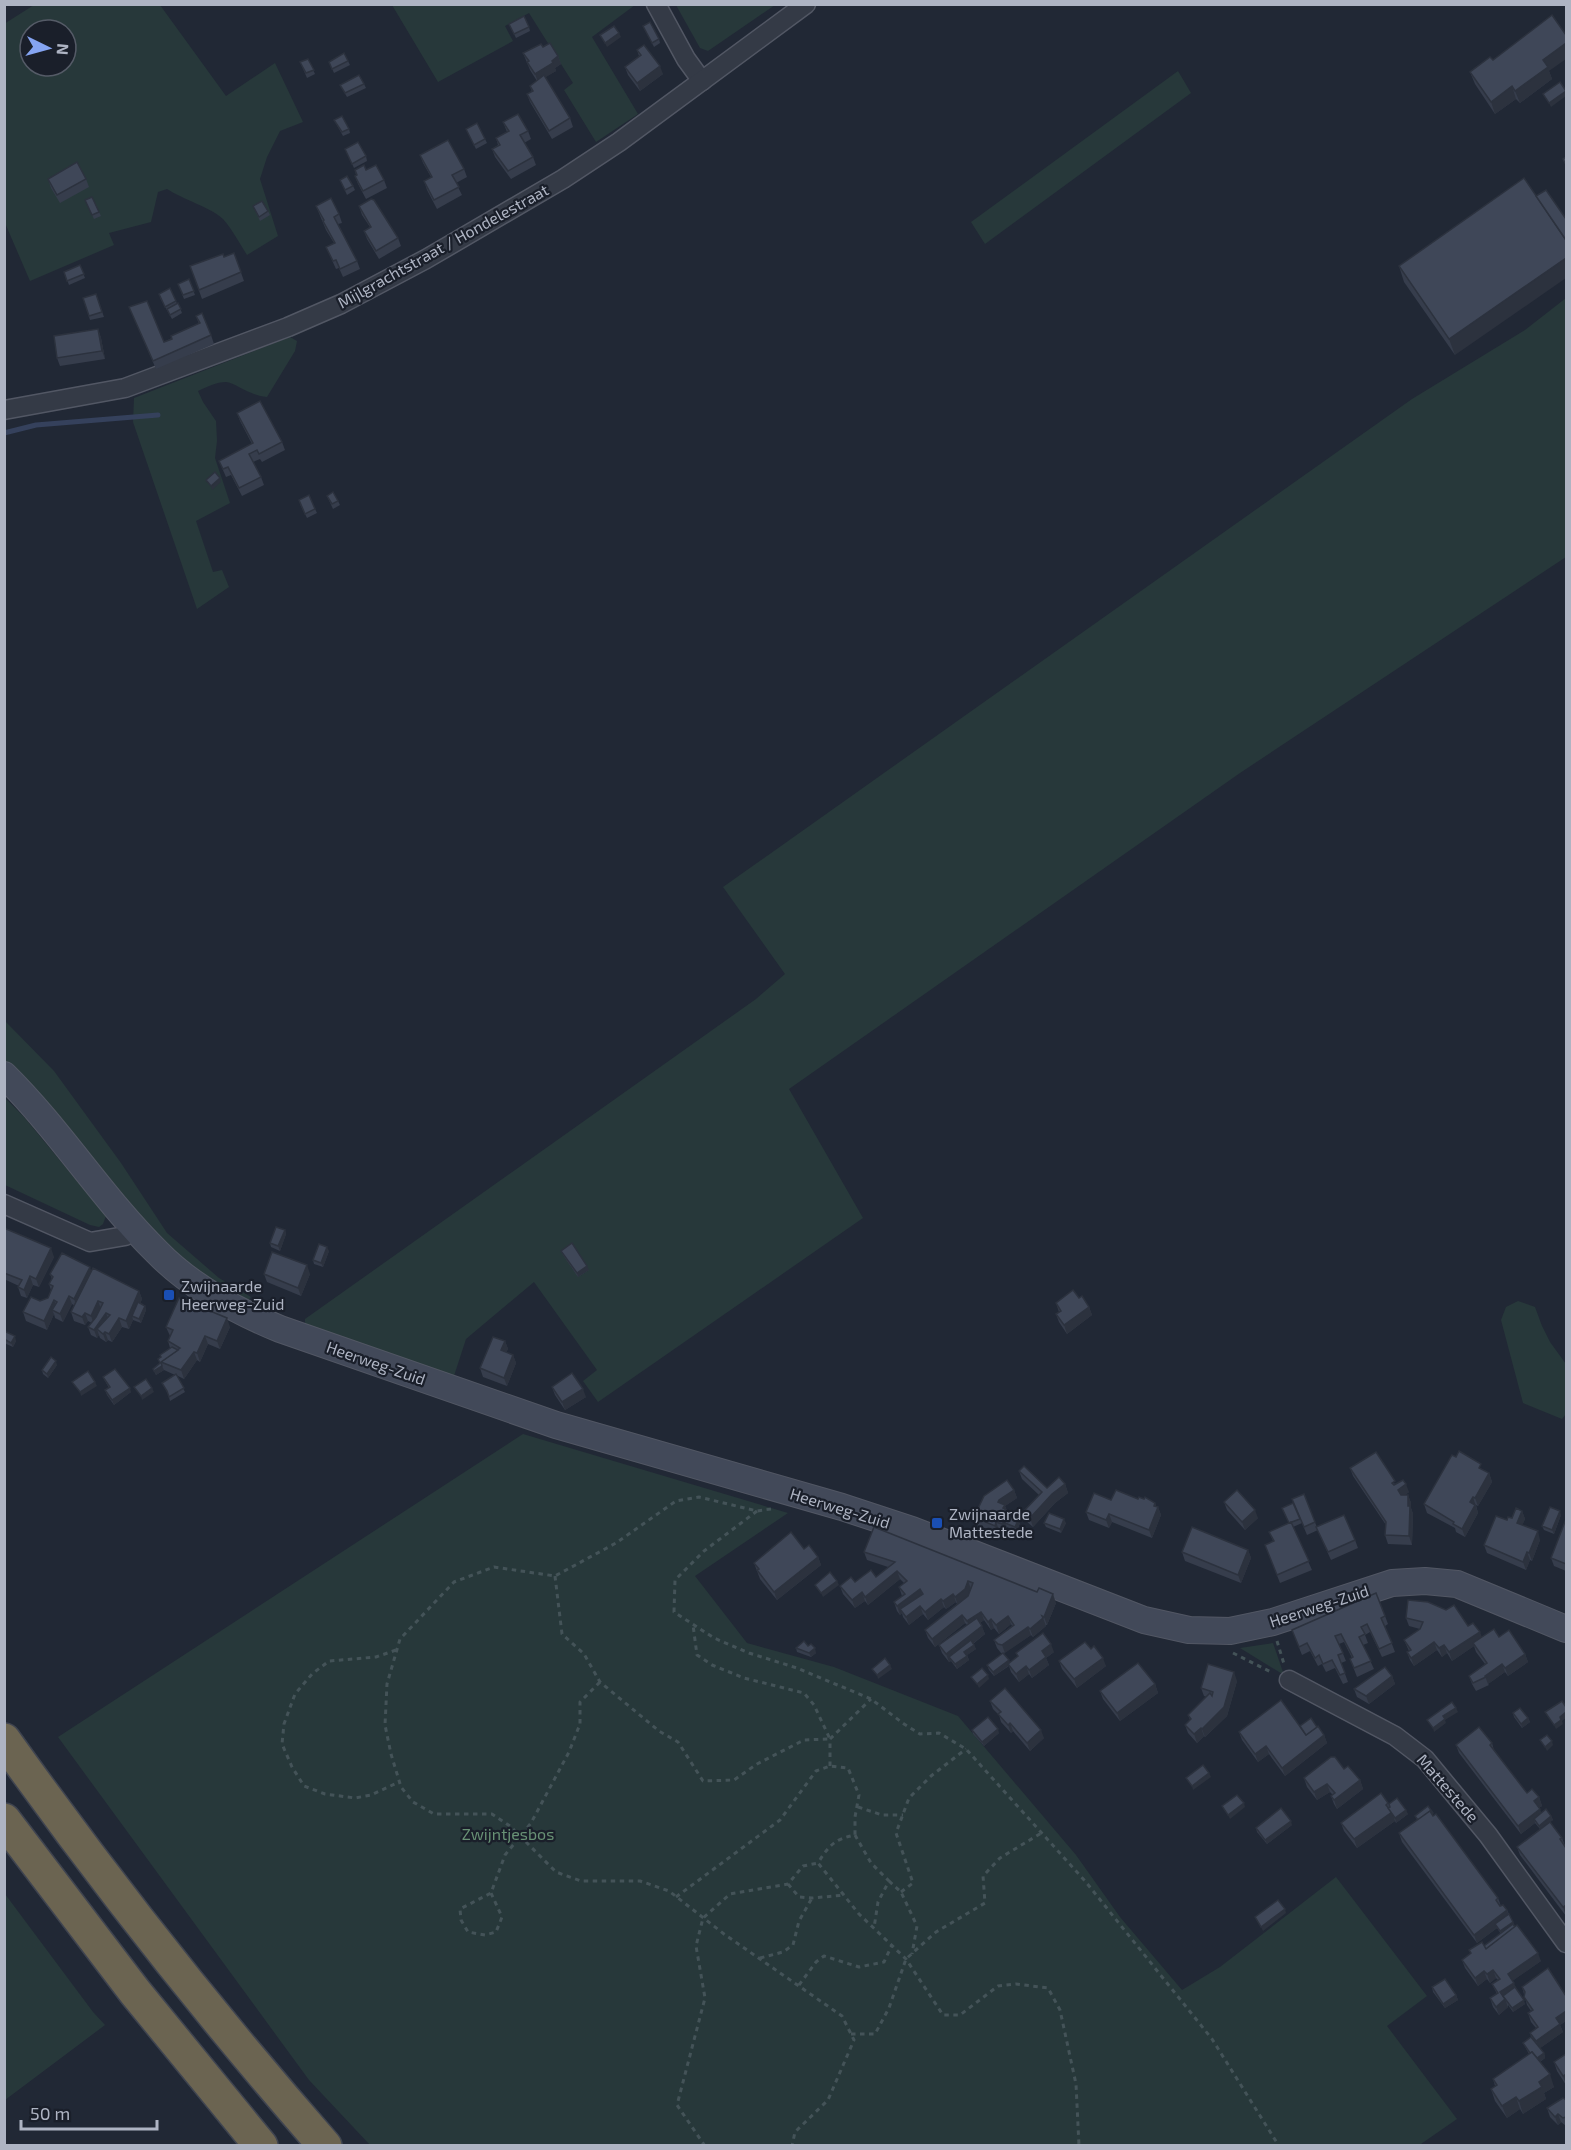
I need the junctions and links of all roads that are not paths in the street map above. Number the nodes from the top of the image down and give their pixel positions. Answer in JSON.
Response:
{"nodes":[{"id":1,"x":656,"y":4,"type":"edge"},
{"id":2,"x":806,"y":4,"type":"edge"},
{"id":3,"x":702,"y":81,"type":"junction"},
{"id":4,"x":4,"y":410,"type":"edge"},
{"id":5,"x":4,"y":1075,"type":"edge"},
{"id":6,"x":4,"y":1204,"type":"edge"},
{"id":7,"x":135,"y":1230,"type":"junction"},
{"id":8,"x":1566,"y":1629,"type":"edge"},
{"id":9,"x":1288,"y":1680,"type":"road end"},
{"id":10,"x":4,"y":1740,"type":"edge"},
{"id":11,"x":4,"y":1820,"type":"edge"},
{"id":12,"x":1566,"y":1943,"type":"edge"},
{"id":13,"x":261,"y":2145,"type":"edge"},
{"id":14,"x":325,"y":2145,"type":"edge"}],
"edges":[{"from":1,"to":3,"type":"street"},
{"from":2,"to":3,"type":"street","name":"Mijlgrachtstraat / Hondelestraat"},
{"from":3,"to":4,"type":"street","name":"Mijlgrachtstraat / Hondelestraat"},
{"from":5,"to":7,"type":"street","name":"Heerweg-Zuid"},
{"from":6,"to":7,"type":"street"},
{"from":7,"to":8,"type":"street","name":"Heerweg-Zuid"},
{"from":9,"to":12,"type":"street","name":"Mattestede"},
{"from":10,"to":14,"type":"highway"},
{"from":11,"to":13,"type":"highway"}]}
